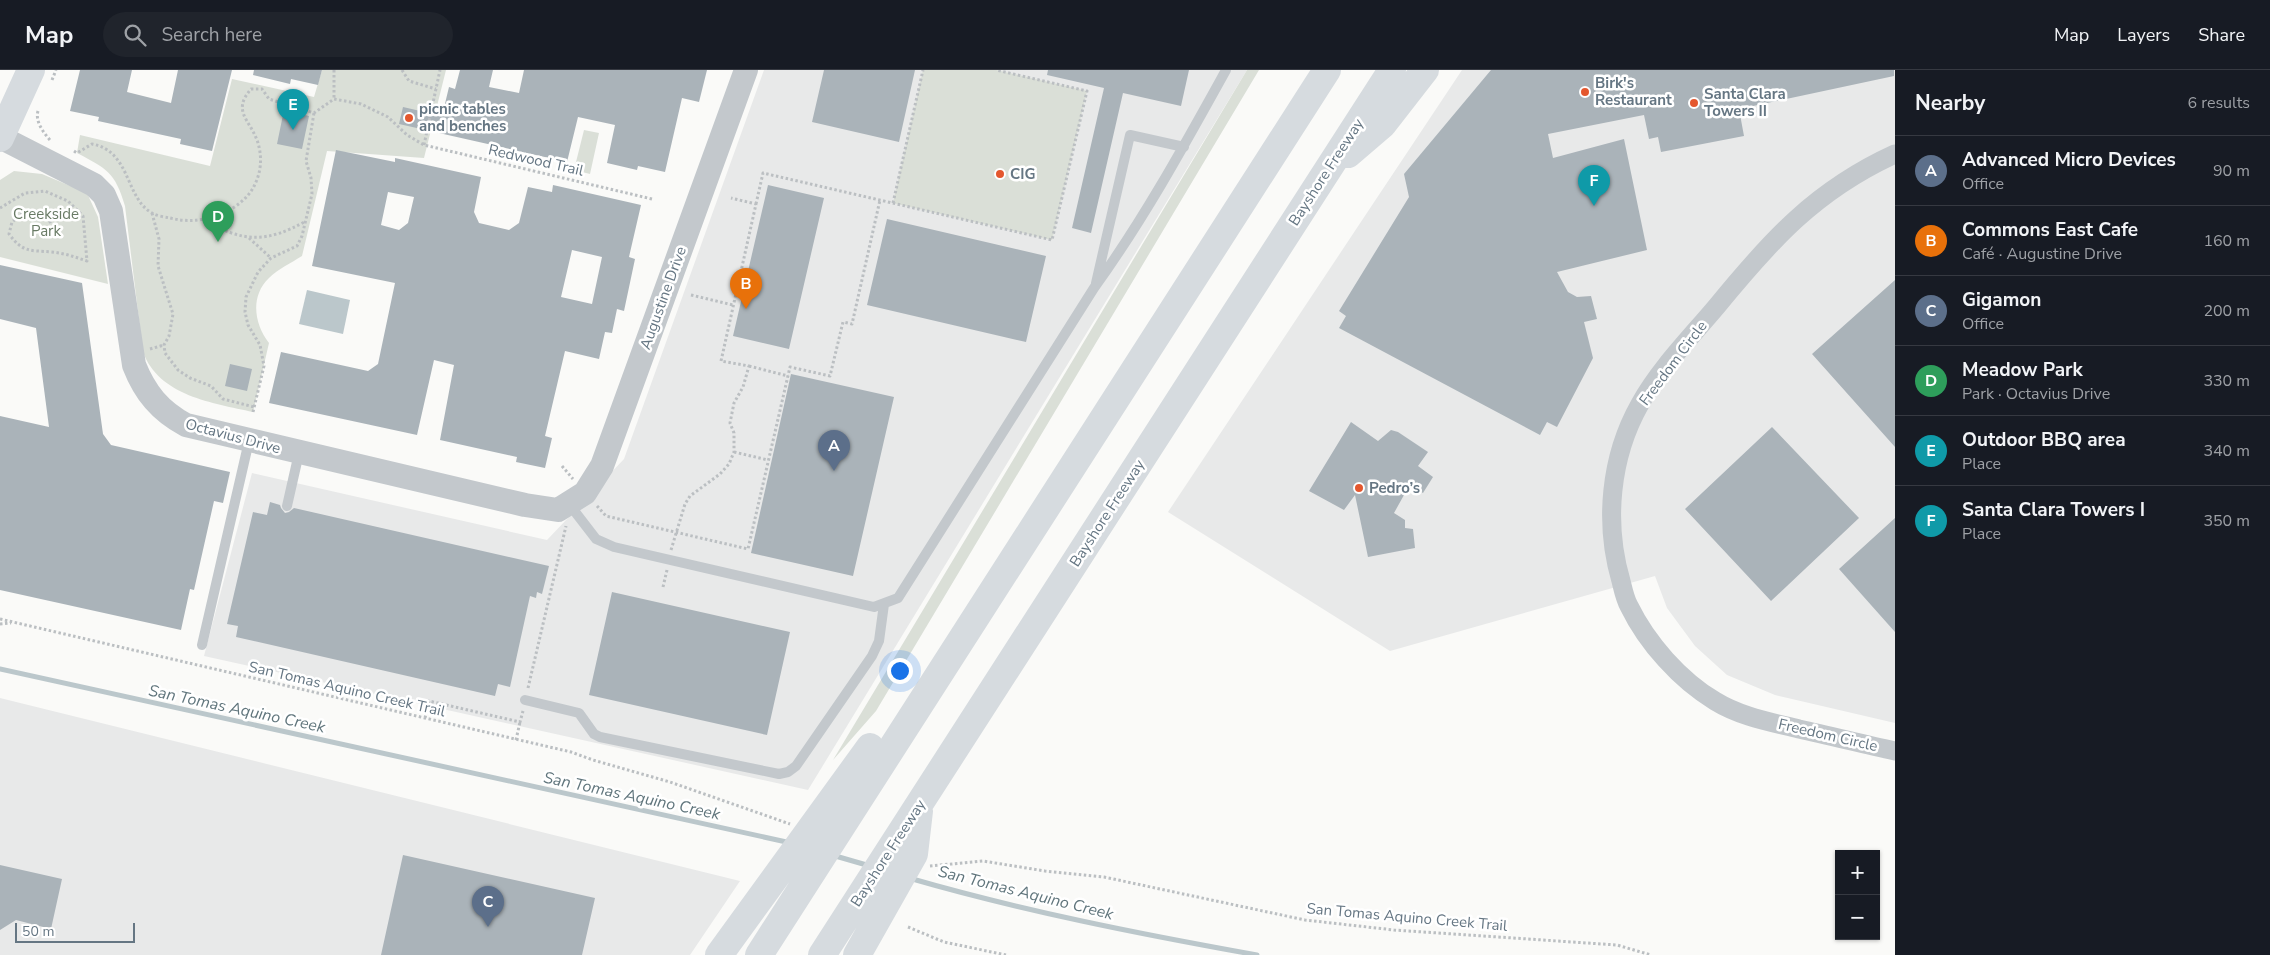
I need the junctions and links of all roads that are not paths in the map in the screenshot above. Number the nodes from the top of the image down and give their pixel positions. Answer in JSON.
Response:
{"nodes":[{"id":1,"x":746,"y":70,"type":"edge"},
{"id":2,"x":1226,"y":70,"type":"edge"},
{"id":3,"x":1309,"y":70,"type":"edge"},
{"id":4,"x":1328,"y":70,"type":"edge"},
{"id":5,"x":1392,"y":70,"type":"edge"},
{"id":6,"x":1425,"y":70,"type":"edge"},
{"id":7,"x":40,"y":78,"type":"edge"},
{"id":8,"x":1291,"y":127,"type":"junction"},
{"id":9,"x":0,"y":137,"type":"edge"},
{"id":10,"x":1184,"y":147,"type":"junction"},
{"id":11,"x":1895,"y":154,"type":"edge"},
{"id":12,"x":1325,"y":175,"type":"junction"},
{"id":13,"x":1094,"y":288,"type":"junction"},
{"id":14,"x":249,"y":441,"type":"junction"},
{"id":15,"x":300,"y":453,"type":"junction"},
{"id":16,"x":571,"y":502,"type":"junction"},
{"id":17,"x":287,"y":506,"type":"dead end"},
{"id":18,"x":884,"y":604,"type":"junction"},
{"id":19,"x":202,"y":645,"type":"dead end"},
{"id":20,"x":525,"y":700,"type":"road end"},
{"id":21,"x":1895,"y":751,"type":"edge"},
{"id":22,"x":920,"y":804,"type":"junction"},
{"id":23,"x":790,"y":883,"type":"junction"},
{"id":24,"x":719,"y":955,"type":"edge"},
{"id":25,"x":759,"y":955,"type":"edge"},
{"id":26,"x":822,"y":955,"type":"edge"},
{"id":27,"x":858,"y":955,"type":"edge"}],
"edges":[{"from":1,"to":16,"type":"street","name":"Augustine Drive"},
{"from":2,"to":10,"type":"lane"},
{"from":3,"to":8,"type":"main road"},
{"from":4,"to":8,"type":"main road"},
{"from":5,"to":12,"type":"main road","name":"Bayshore Freeway"},
{"from":6,"to":12,"type":"main road"},
{"from":7,"to":9,"type":"main road"},
{"from":8,"to":23,"type":"main road"},
{"from":9,"to":14,"type":"street","name":"Octavius Drive"},
{"from":10,"to":13,"type":"lane"},
{"from":10,"to":13,"type":"lane"},
{"from":11,"to":21,"type":"street","name":"Freedom Circle"},
{"from":12,"to":22,"type":"main road","name":"Bayshore Freeway"},
{"from":13,"to":18,"type":"lane"},
{"from":14,"to":15,"type":"street","name":"Octavius Drive"},
{"from":14,"to":19,"type":"lane"},
{"from":15,"to":16,"type":"street","name":"Octavius Drive"},
{"from":15,"to":17,"type":"lane"},
{"from":16,"to":18,"type":"lane"},
{"from":18,"to":20,"type":"lane"},
{"from":22,"to":26,"type":"main road","name":"Bayshore Freeway"},
{"from":22,"to":27,"type":"main road"},
{"from":23,"to":24,"type":"main road"},
{"from":23,"to":25,"type":"main road"}]}
